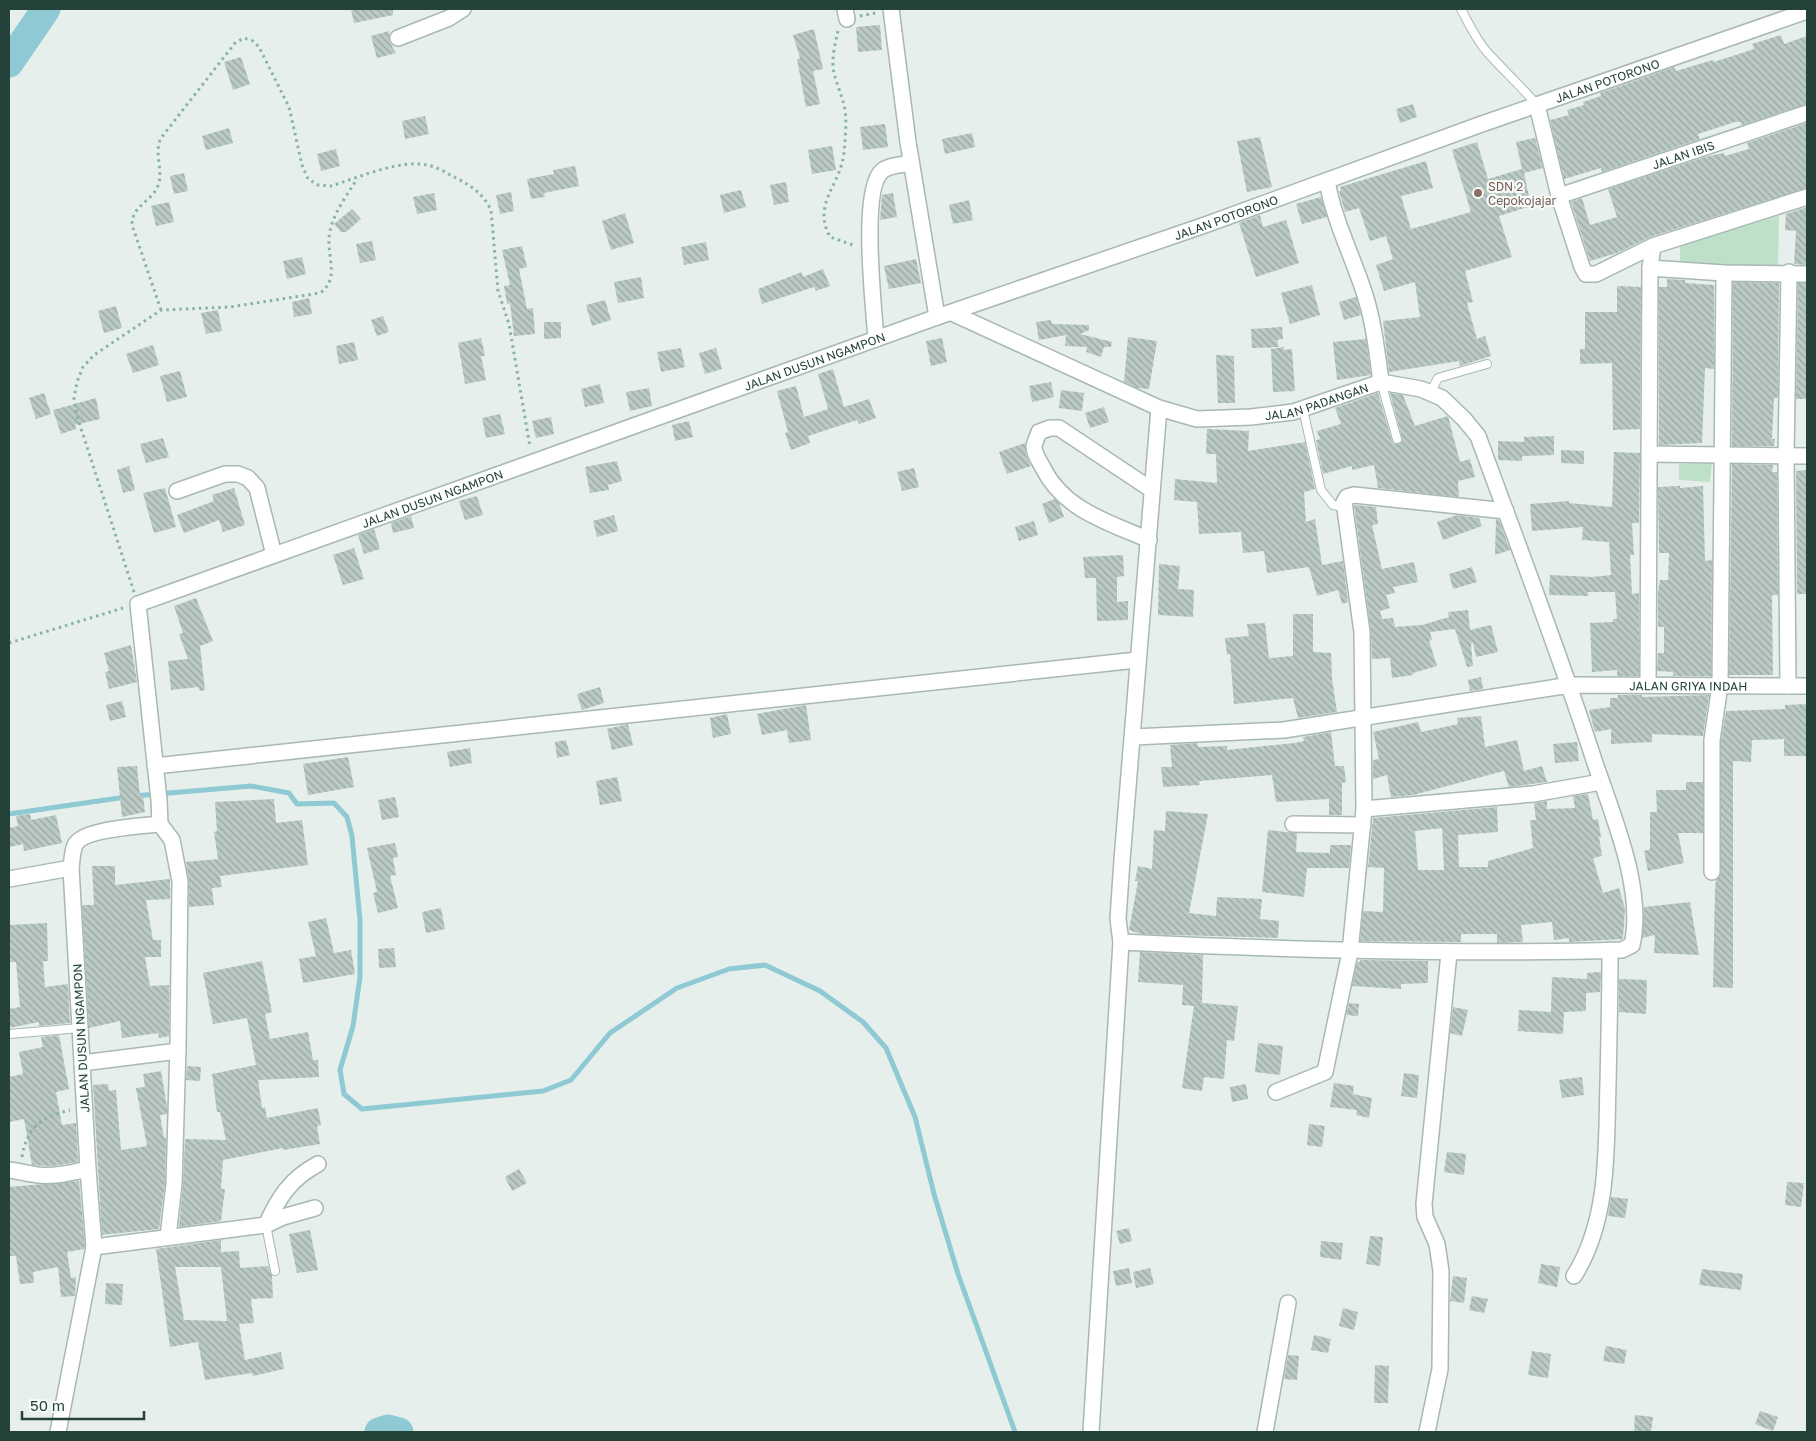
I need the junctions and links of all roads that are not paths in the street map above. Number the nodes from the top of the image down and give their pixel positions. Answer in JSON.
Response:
{"nodes":[{"id":1,"x":463,"y":9,"type":"edge"},
{"id":2,"x":1461,"y":9,"type":"edge"},
{"id":3,"x":892,"y":10,"type":"edge"},
{"id":4,"x":1807,"y":11,"type":"edge"},
{"id":5,"x":398,"y":38,"type":"dead end"},
{"id":6,"x":1537,"y":105,"type":"junction"},
{"id":7,"x":1807,"y":113,"type":"edge"},
{"id":8,"x":911,"y":163,"type":"junction"},
{"id":9,"x":1327,"y":181,"type":"junction"},
{"id":10,"x":1559,"y":196,"type":"junction"},
{"id":11,"x":1807,"y":197,"type":"edge"},
{"id":12,"x":1653,"y":246,"type":"junction"},
{"id":13,"x":1650,"y":268,"type":"junction"},
{"id":14,"x":1724,"y":272,"type":"junction"},
{"id":15,"x":1789,"y":272,"type":"junction"},
{"id":16,"x":1807,"y":274,"type":"edge"},
{"id":17,"x":952,"y":312,"type":"junction"},
{"id":18,"x":937,"y":317,"type":"junction"},
{"id":19,"x":876,"y":339,"type":"junction"},
{"id":20,"x":1487,"y":364,"type":"dead end"},
{"id":21,"x":1381,"y":382,"type":"junction"},
{"id":22,"x":1430,"y":393,"type":"junction"},
{"id":23,"x":1159,"y":408,"type":"junction"},
{"id":24,"x":1303,"y":409,"type":"junction"},
{"id":25,"x":1397,"y":439,"type":"dead end"},
{"id":26,"x":1722,"y":453,"type":"junction"},
{"id":27,"x":1649,"y":454,"type":"junction"},
{"id":28,"x":1786,"y":456,"type":"junction"},
{"id":29,"x":1807,"y":456,"type":"edge"},
{"id":30,"x":1152,"y":490,"type":"junction"},
{"id":31,"x":177,"y":491,"type":"dead end"},
{"id":32,"x":1345,"y":507,"type":"junction"},
{"id":33,"x":1506,"y":511,"type":"junction"},
{"id":34,"x":1149,"y":540,"type":"junction"},
{"id":35,"x":274,"y":555,"type":"junction"},
{"id":36,"x":1137,"y":660,"type":"junction"},
{"id":37,"x":1648,"y":684,"type":"junction"},
{"id":38,"x":1720,"y":685,"type":"junction"},
{"id":39,"x":1570,"y":686,"type":"junction"},
{"id":40,"x":1788,"y":686,"type":"junction"},
{"id":41,"x":1807,"y":686,"type":"edge"},
{"id":42,"x":1362,"y":718,"type":"junction"},
{"id":43,"x":1133,"y":736,"type":"junction"},
{"id":44,"x":155,"y":766,"type":"junction"},
{"id":45,"x":1601,"y":782,"type":"junction"},
{"id":46,"x":1364,"y":809,"type":"junction"},
{"id":47,"x":160,"y":824,"type":"junction"},
{"id":48,"x":1293,"y":824,"type":"dead end"},
{"id":49,"x":1363,"y":825,"type":"junction"},
{"id":50,"x":71,"y":868,"type":"junction"},
{"id":51,"x":1712,"y":872,"type":"dead end"},
{"id":52,"x":9,"y":879,"type":"edge"},
{"id":53,"x":1120,"y":942,"type":"junction"},
{"id":54,"x":1610,"y":950,"type":"junction"},
{"id":55,"x":1350,"y":952,"type":"junction"},
{"id":56,"x":1449,"y":953,"type":"junction"},
{"id":57,"x":80,"y":1028,"type":"junction"},
{"id":58,"x":9,"y":1034,"type":"edge"},
{"id":59,"x":178,"y":1051,"type":"junction"},
{"id":60,"x":82,"y":1063,"type":"junction"},
{"id":61,"x":1276,"y":1092,"type":"dead end"},
{"id":62,"x":318,"y":1164,"type":"dead end"},
{"id":63,"x":88,"y":1169,"type":"junction"},
{"id":64,"x":16,"y":1170,"type":"edge"},
{"id":65,"x":315,"y":1208,"type":"dead end"},
{"id":66,"x":266,"y":1225,"type":"junction"},
{"id":67,"x":168,"y":1237,"type":"junction"},
{"id":68,"x":94,"y":1247,"type":"junction"},
{"id":69,"x":275,"y":1271,"type":"dead end"},
{"id":70,"x":1574,"y":1276,"type":"dead end"},
{"id":71,"x":1288,"y":1303,"type":"dead end"},
{"id":72,"x":58,"y":1432,"type":"edge"},
{"id":73,"x":1091,"y":1432,"type":"edge"},
{"id":74,"x":1265,"y":1432,"type":"edge"},
{"id":75,"x":1427,"y":1432,"type":"edge"}],
"edges":[{"from":1,"to":5,"type":"street"},
{"from":2,"to":6,"type":"lane"},
{"from":3,"to":8,"type":"street"},
{"from":4,"to":6,"type":"street","name":"JALAN POTORONO"},
{"from":6,"to":9,"type":"street","name":"JALAN POTORONO"},
{"from":6,"to":10,"type":"street"},
{"from":7,"to":10,"type":"street","name":"JALAN IBIS"},
{"from":8,"to":18,"type":"street"},
{"from":8,"to":19,"type":"street"},
{"from":9,"to":17,"type":"street","name":"JALAN POTORONO"},
{"from":9,"to":21,"type":"street"},
{"from":10,"to":12,"type":"street"},
{"from":11,"to":12,"type":"street"},
{"from":12,"to":13,"type":"street"},
{"from":13,"to":14,"type":"street"},
{"from":13,"to":27,"type":"street"},
{"from":14,"to":15,"type":"street"},
{"from":14,"to":26,"type":"street"},
{"from":15,"to":16,"type":"street"},
{"from":15,"to":28,"type":"street"},
{"from":17,"to":18,"type":"street","name":"JALAN POTORONO"},
{"from":17,"to":23,"type":"street","name":"JALAN PADANGAN"},
{"from":18,"to":19,"type":"street","name":"JALAN DUSUN NGAMPON"},
{"from":19,"to":35,"type":"street","name":"JALAN DUSUN NGAMPON"},
{"from":20,"to":22,"type":"lane"},
{"from":21,"to":22,"type":"street","name":"JALAN PADANGAN"},
{"from":21,"to":24,"type":"street","name":"JALAN PADANGAN"},
{"from":21,"to":25,"type":"lane"},
{"from":22,"to":33,"type":"street","name":"JALAN PADANGAN"},
{"from":23,"to":24,"type":"street","name":"JALAN PADANGAN"},
{"from":23,"to":30,"type":"street"},
{"from":24,"to":32,"type":"lane"},
{"from":26,"to":27,"type":"street"},
{"from":26,"to":28,"type":"street"},
{"from":26,"to":38,"type":"street"},
{"from":27,"to":37,"type":"street"},
{"from":28,"to":29,"type":"street"},
{"from":28,"to":40,"type":"street"},
{"from":30,"to":34,"type":"street"},
{"from":30,"to":34,"type":"street"},
{"from":31,"to":35,"type":"street"},
{"from":32,"to":33,"type":"street"},
{"from":32,"to":42,"type":"street"},
{"from":33,"to":39,"type":"street","name":"JALAN PADANGAN"},
{"from":34,"to":36,"type":"street"},
{"from":35,"to":44,"type":"street","name":"JALAN DUSUN NGAMPON"},
{"from":36,"to":43,"type":"street"},
{"from":36,"to":44,"type":"street"},
{"from":37,"to":38,"type":"street","name":"JALAN GRIYA INDAH"},
{"from":37,"to":39,"type":"street","name":"JALAN GRIYA INDAH"},
{"from":38,"to":40,"type":"street","name":"JALAN GRIYA INDAH"},
{"from":38,"to":51,"type":"street"},
{"from":39,"to":42,"type":"street","name":"JALAN GRIYA INDAH"},
{"from":39,"to":45,"type":"street","name":"JALAN PADANGAN"},
{"from":40,"to":41,"type":"street","name":"JALAN GRIYA INDAH"},
{"from":42,"to":43,"type":"street","name":"JALAN GRIYA INDAH"},
{"from":42,"to":46,"type":"street"},
{"from":43,"to":53,"type":"street"},
{"from":44,"to":47,"type":"street"},
{"from":45,"to":46,"type":"street"},
{"from":45,"to":54,"type":"street","name":"JALAN PADANGAN"},
{"from":46,"to":49,"type":"street"},
{"from":47,"to":50,"type":"street","name":"JALAN DUSUN NGAMPON"},
{"from":47,"to":59,"type":"street"},
{"from":48,"to":49,"type":"street"},
{"from":49,"to":55,"type":"street"},
{"from":50,"to":52,"type":"street"},
{"from":50,"to":57,"type":"street","name":"JALAN DUSUN NGAMPON"},
{"from":53,"to":55,"type":"street"},
{"from":53,"to":73,"type":"street"},
{"from":54,"to":56,"type":"street"},
{"from":54,"to":70,"type":"street"},
{"from":55,"to":56,"type":"street"},
{"from":55,"to":61,"type":"street"},
{"from":56,"to":75,"type":"street"},
{"from":57,"to":58,"type":"lane"},
{"from":57,"to":60,"type":"street","name":"JALAN DUSUN NGAMPON"},
{"from":59,"to":60,"type":"street"},
{"from":59,"to":67,"type":"street"},
{"from":60,"to":63,"type":"street","name":"JALAN DUSUN NGAMPON"},
{"from":62,"to":66,"type":"street"},
{"from":63,"to":64,"type":"street"},
{"from":63,"to":68,"type":"street","name":"JALAN DUSUN NGAMPON"},
{"from":65,"to":66,"type":"street"},
{"from":66,"to":67,"type":"street"},
{"from":66,"to":69,"type":"lane"},
{"from":67,"to":68,"type":"street"},
{"from":68,"to":72,"type":"street","name":"JALAN DUSUN NGAMPON"},
{"from":71,"to":74,"type":"street"}]}
